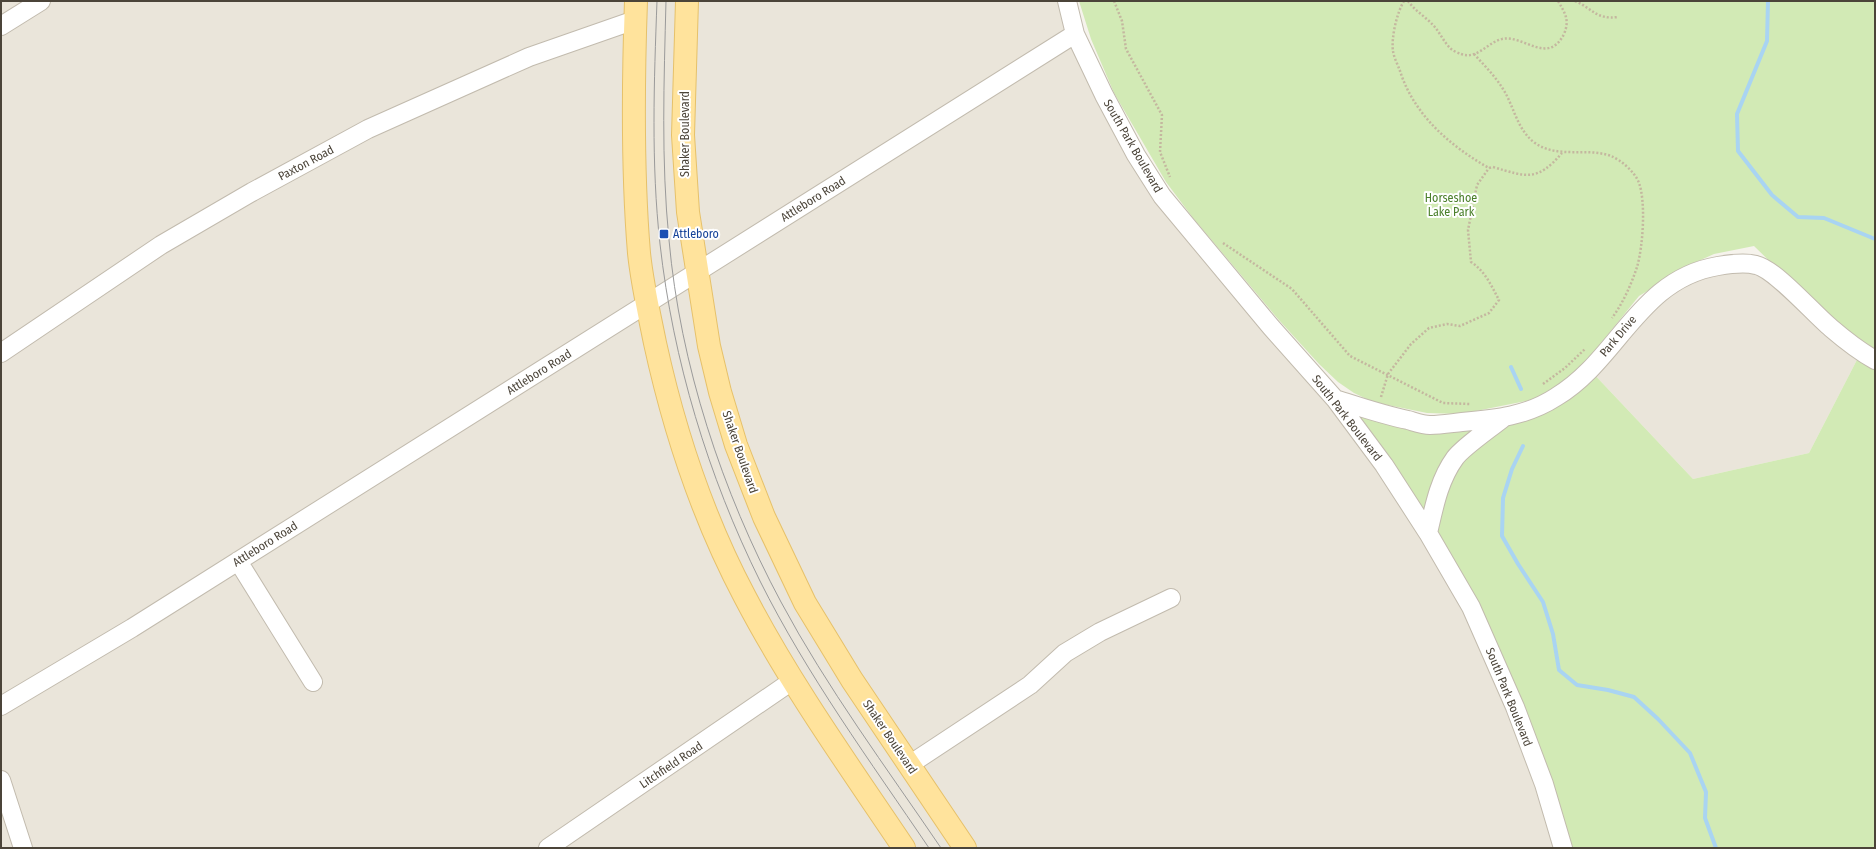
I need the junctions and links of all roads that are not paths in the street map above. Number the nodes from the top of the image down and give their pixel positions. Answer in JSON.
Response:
{"nodes":[{"id":1,"x":41,"y":1,"type":"edge"},
{"id":2,"x":687,"y":1,"type":"edge"},
{"id":3,"x":1067,"y":1,"type":"edge"},
{"id":4,"x":636,"y":10,"type":"edge"},
{"id":5,"x":1,"y":26,"type":"edge"},
{"id":6,"x":1075,"y":34,"type":"junction"},
{"id":7,"x":696,"y":272,"type":"junction"},
{"id":8,"x":647,"y":304,"type":"junction"},
{"id":9,"x":1,"y":353,"type":"edge"},
{"id":10,"x":1875,"y":360,"type":"edge"},
{"id":11,"x":1335,"y":399,"type":"junction"},
{"id":12,"x":1503,"y":418,"type":"junction"},
{"id":13,"x":1428,"y":534,"type":"junction"},
{"id":14,"x":238,"y":561,"type":"junction"},
{"id":15,"x":1170,"y":598,"type":"dead end"},
{"id":16,"x":792,"y":681,"type":"junction"},
{"id":17,"x":313,"y":682,"type":"dead end"},
{"id":18,"x":1,"y":706,"type":"edge"},
{"id":19,"x":909,"y":765,"type":"junction"},
{"id":20,"x":1,"y":780,"type":"edge"},
{"id":21,"x":23,"y":848,"type":"edge"},
{"id":22,"x":548,"y":848,"type":"edge"},
{"id":23,"x":904,"y":848,"type":"edge"},
{"id":24,"x":965,"y":848,"type":"edge"},
{"id":25,"x":1563,"y":848,"type":"edge"}],
"edges":[{"from":1,"to":5,"type":"street"},
{"from":2,"to":7,"type":"main road","name":"Shaker Boulevard"},
{"from":3,"to":6,"type":"street","name":"South Park Boulevard"},
{"from":4,"to":8,"type":"main road"},
{"from":4,"to":9,"type":"street","name":"Paxton Road"},
{"from":6,"to":7,"type":"street","name":"Attleboro Road"},
{"from":6,"to":11,"type":"street","name":"South Park Boulevard"},
{"from":7,"to":8,"type":"street","name":"Attleboro Road"},
{"from":7,"to":19,"type":"main road","name":"Shaker Boulevard"},
{"from":8,"to":14,"type":"street","name":"Attleboro Road"},
{"from":8,"to":16,"type":"main road"},
{"from":10,"to":12,"type":"street","name":"Park Drive"},
{"from":11,"to":12,"type":"street","name":"Park Drive"},
{"from":11,"to":13,"type":"street","name":"South Park Boulevard"},
{"from":12,"to":13,"type":"street"},
{"from":13,"to":25,"type":"street","name":"South Park Boulevard"},
{"from":14,"to":17,"type":"street"},
{"from":14,"to":18,"type":"street","name":"Attleboro Road"},
{"from":15,"to":19,"type":"street"},
{"from":16,"to":22,"type":"street","name":"Litchfield Road"},
{"from":16,"to":23,"type":"main road"},
{"from":19,"to":24,"type":"main road","name":"Shaker Boulevard"},
{"from":20,"to":21,"type":"street"}]}
